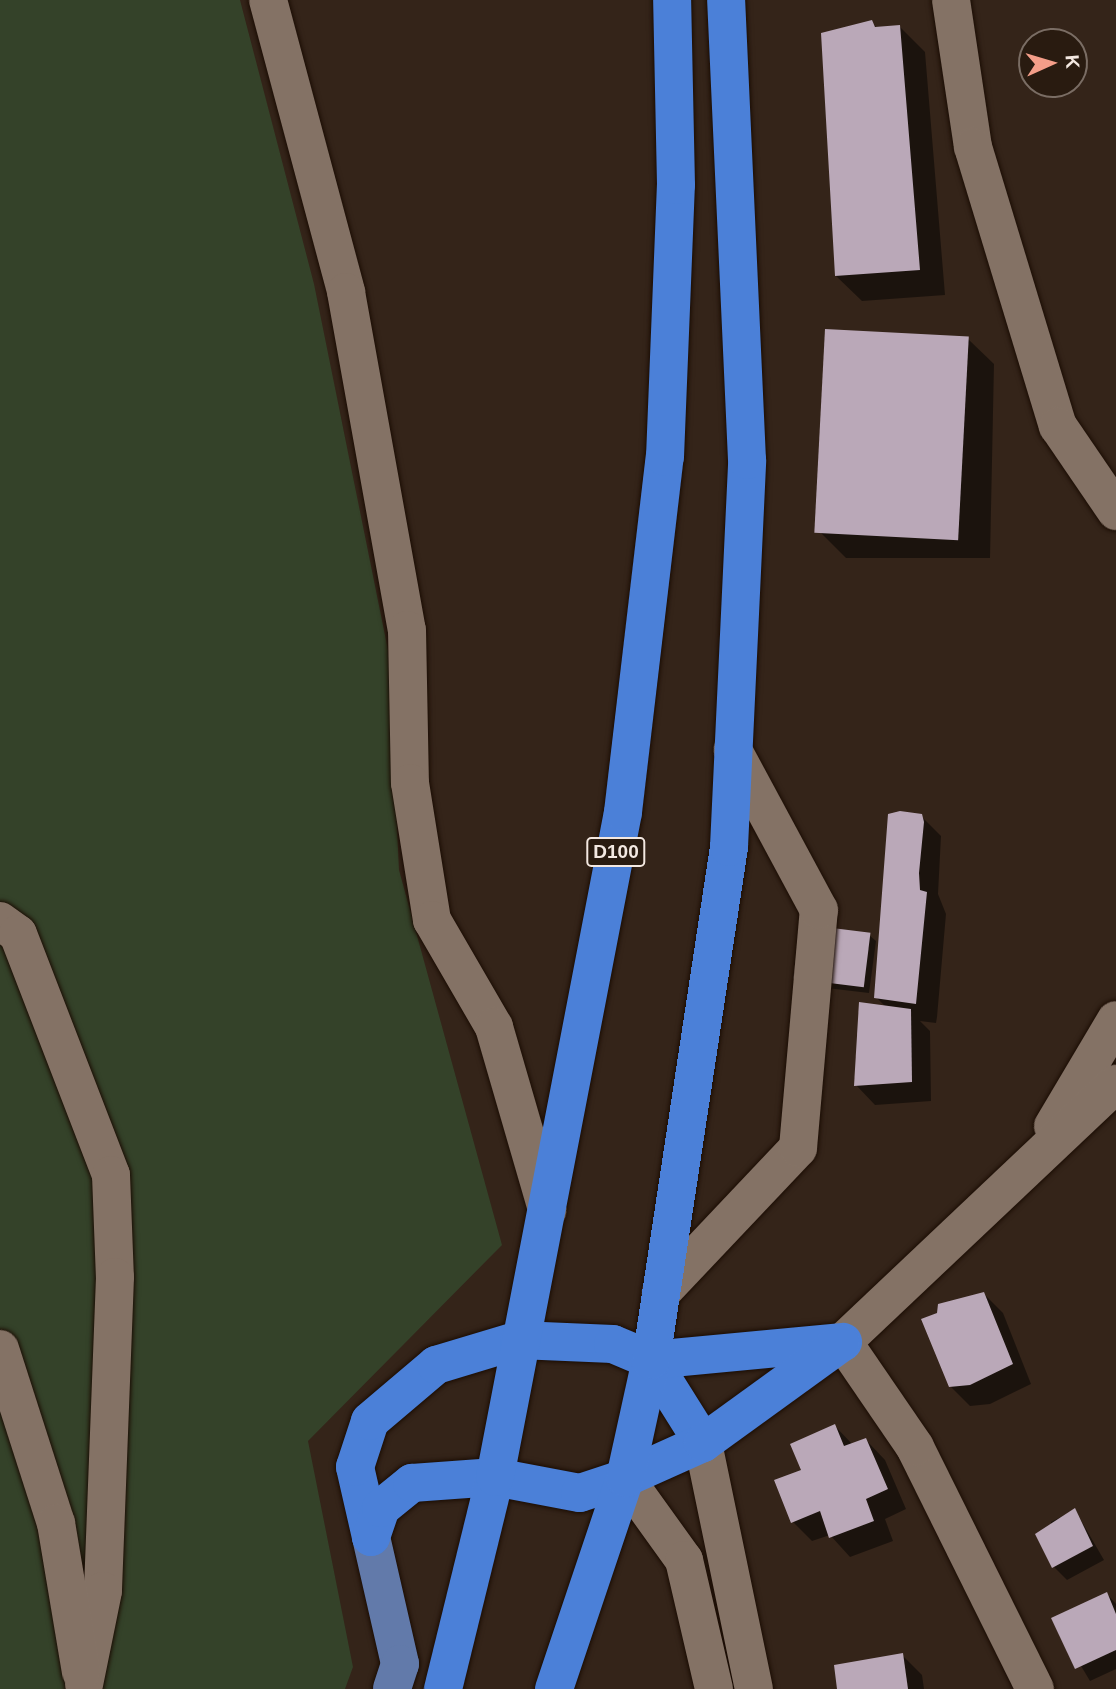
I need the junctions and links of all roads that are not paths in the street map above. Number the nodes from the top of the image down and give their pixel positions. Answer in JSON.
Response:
{"nodes":[{"id":1,"x":268,"y":0,"type":"edge"},
{"id":2,"x":672,"y":0,"type":"edge"},
{"id":3,"x":726,"y":0,"type":"edge"},
{"id":4,"x":951,"y":0,"type":"edge"},
{"id":5,"x":1116,"y":511,"type":"edge"},
{"id":6,"x":733,"y":750,"type":"junction"},
{"id":7,"x":0,"y":921,"type":"edge"},
{"id":8,"x":1116,"y":1020,"type":"edge"},
{"id":9,"x":1116,"y":1084,"type":"edge"},
{"id":10,"x":1030,"y":1164,"type":"junction"},
{"id":11,"x":547,"y":1210,"type":"junction"},
{"id":12,"x":661,"y":1293,"type":"junction"},
{"id":13,"x":519,"y":1340,"type":"junction"},
{"id":14,"x":843,"y":1342,"type":"junction"},
{"id":15,"x":0,"y":1349,"type":"edge"},
{"id":16,"x":651,"y":1360,"type":"junction"},
{"id":17,"x":703,"y":1443,"type":"junction"},
{"id":18,"x":495,"y":1477,"type":"junction"},
{"id":19,"x":625,"y":1478,"type":"junction"},
{"id":20,"x":371,"y":1538,"type":"junction"},
{"id":21,"x":85,"y":1686,"type":"edge"},
{"id":22,"x":392,"y":1689,"type":"edge"},
{"id":23,"x":443,"y":1689,"type":"edge"},
{"id":24,"x":554,"y":1689,"type":"edge"},
{"id":25,"x":714,"y":1689,"type":"edge"},
{"id":26,"x":754,"y":1689,"type":"edge"},
{"id":27,"x":1035,"y":1689,"type":"edge"}],
"edges":[{"from":1,"to":11,"type":"street"},
{"from":2,"to":11,"type":"highway","number":"D100"},
{"from":3,"to":6,"type":"highway"},
{"from":4,"to":5,"type":"street"},
{"from":6,"to":12,"type":"highway"},
{"from":6,"to":12,"type":"street"},
{"from":7,"to":21,"type":"street"},
{"from":8,"to":10,"type":"street"},
{"from":9,"to":10,"type":"street"},
{"from":10,"to":14,"type":"street"},
{"from":11,"to":13,"type":"highway","number":"D100"},
{"from":12,"to":16,"type":"highway"},
{"from":13,"to":16,"type":"highway"},
{"from":13,"to":18,"type":"highway","number":"D100"},
{"from":13,"to":20,"type":"highway"},
{"from":14,"to":16,"type":"highway"},
{"from":14,"to":17,"type":"highway"},
{"from":14,"to":27,"type":"street"},
{"from":15,"to":21,"type":"street"},
{"from":16,"to":17,"type":"highway"},
{"from":16,"to":19,"type":"highway"},
{"from":17,"to":19,"type":"highway"},
{"from":17,"to":26,"type":"street"},
{"from":18,"to":19,"type":"highway"},
{"from":18,"to":20,"type":"highway"},
{"from":18,"to":23,"type":"highway","number":"D100"},
{"from":19,"to":24,"type":"highway"},
{"from":19,"to":25,"type":"street"},
{"from":20,"to":22,"type":"main road"}]}
